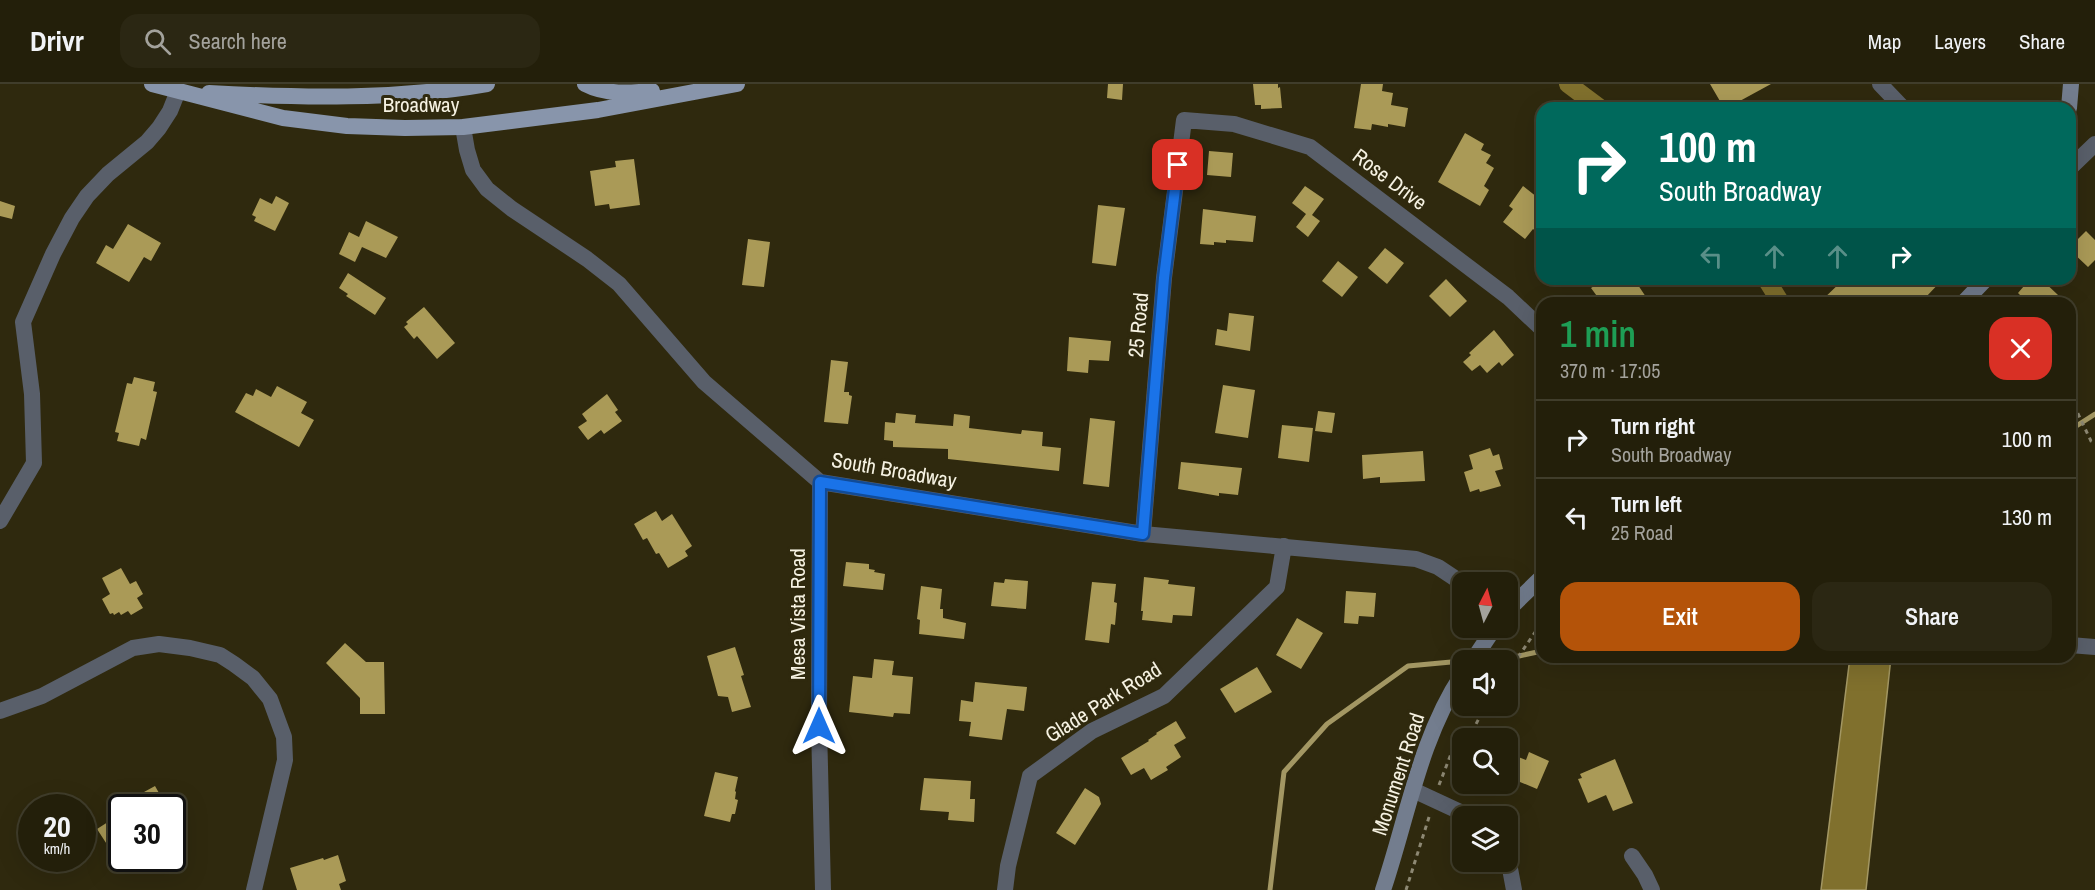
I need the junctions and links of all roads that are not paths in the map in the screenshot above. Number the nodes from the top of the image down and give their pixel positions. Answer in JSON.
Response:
{"nodes":[{"id":1,"x":152,"y":84,"type":"edge"},
{"id":2,"x":487,"y":84,"type":"edge"},
{"id":3,"x":585,"y":84,"type":"edge"},
{"id":4,"x":720,"y":84,"type":"edge"},
{"id":5,"x":737,"y":84,"type":"edge"},
{"id":6,"x":1880,"y":84,"type":"edge"},
{"id":7,"x":2071,"y":84,"type":"edge"},
{"id":8,"x":178,"y":91,"type":"junction"},
{"id":9,"x":1897,"y":102,"type":"edge"},
{"id":10,"x":2070,"y":102,"type":"edge"},
{"id":11,"x":1184,"y":120,"type":"joint"},
{"id":12,"x":463,"y":127,"type":"junction"},
{"id":13,"x":2095,"y":144,"type":"edge"},
{"id":14,"x":2076,"y":162,"type":"edge"},
{"id":15,"x":1980,"y":285,"type":"edge"},
{"id":16,"x":1969,"y":297,"type":"edge"},
{"id":17,"x":1536,"y":323,"type":"edge"},
{"id":18,"x":820,"y":482,"type":"junction"},
{"id":19,"x":0,"y":521,"type":"edge"},
{"id":20,"x":1143,"y":534,"type":"junction"},
{"id":21,"x":1284,"y":546,"type":"junction"},
{"id":22,"x":1452,"y":576,"type":"edge"},
{"id":23,"x":1536,"y":584,"type":"edge"},
{"id":24,"x":1518,"y":601,"type":"edge"},
{"id":25,"x":2076,"y":645,"type":"edge"},
{"id":26,"x":2095,"y":647,"type":"edge"},
{"id":27,"x":1452,"y":694,"type":"edge"},
{"id":28,"x":0,"y":711,"type":"edge"},
{"id":29,"x":1413,"y":790,"type":"junction"},
{"id":30,"x":1452,"y":808,"type":"edge"},
{"id":31,"x":1632,"y":856,"type":"dead end"},
{"id":32,"x":1511,"y":872,"type":"edge"},
{"id":33,"x":254,"y":890,"type":"edge"},
{"id":34,"x":823,"y":890,"type":"edge"},
{"id":35,"x":1005,"y":890,"type":"edge"},
{"id":36,"x":1383,"y":890,"type":"edge"},
{"id":37,"x":1514,"y":890,"type":"edge"},
{"id":38,"x":1652,"y":890,"type":"edge"}],
"edges":[{"from":1,"to":8,"type":"main road","name":"Broadway"},
{"from":2,"to":8,"type":"main road","name":"Broadway"},
{"from":3,"to":4,"type":"main road"},
{"from":5,"to":12,"type":"main road","name":"Broadway"},
{"from":6,"to":9,"type":"street"},
{"from":7,"to":10,"type":"main road"},
{"from":8,"to":12,"type":"main road","name":"Broadway"},
{"from":8,"to":19,"type":"street"},
{"from":11,"to":17,"type":"street","name":"Rose Drive"},
{"from":11,"to":20,"type":"street","name":"25 Road"},
{"from":12,"to":18,"type":"street","name":"South Broadway"},
{"from":13,"to":14,"type":"street"},
{"from":15,"to":16,"type":"main road"},
{"from":18,"to":20,"type":"street","name":"South Broadway"},
{"from":18,"to":34,"type":"street","name":"Mesa Vista Road"},
{"from":20,"to":21,"type":"street","name":"South Broadway"},
{"from":21,"to":22,"type":"street","name":"South Broadway"},
{"from":21,"to":35,"type":"street","name":"Glade Park Road"},
{"from":23,"to":24,"type":"main road"},
{"from":25,"to":26,"type":"street"},
{"from":27,"to":29,"type":"main road","name":"Monument Road"},
{"from":28,"to":33,"type":"street"},
{"from":29,"to":30,"type":"street"},
{"from":29,"to":36,"type":"main road","name":"Monument Road"},
{"from":31,"to":38,"type":"street"},
{"from":32,"to":37,"type":"street"}]}
